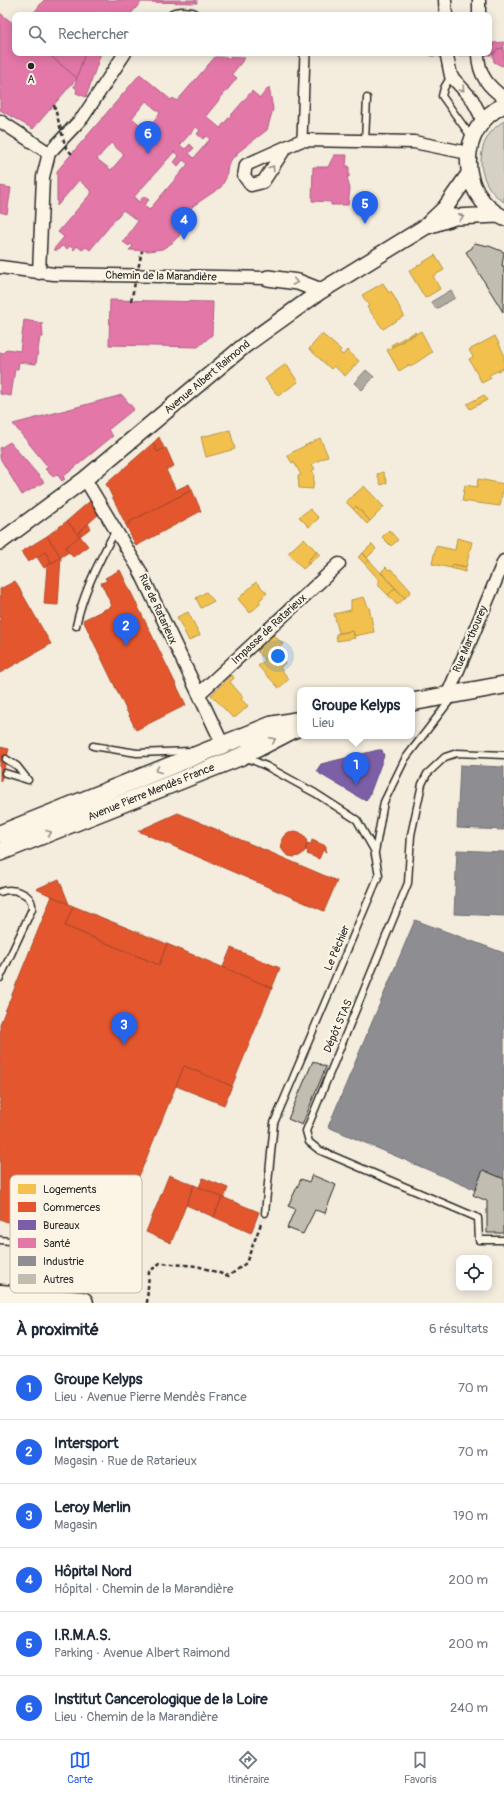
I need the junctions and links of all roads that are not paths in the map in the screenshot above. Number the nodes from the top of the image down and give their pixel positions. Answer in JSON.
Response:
{"nodes":[{"id":1,"x":445,"y":0,"type":"edge"},
{"id":2,"x":479,"y":0,"type":"edge"},
{"id":3,"x":446,"y":12,"type":"edge"},
{"id":4,"x":479,"y":12,"type":"edge"},
{"id":5,"x":123,"y":56,"type":"edge"},
{"id":6,"x":305,"y":56,"type":"edge"},
{"id":7,"x":447,"y":56,"type":"dead end"},
{"id":8,"x":478,"y":56,"type":"edge"},
{"id":9,"x":451,"y":76,"type":"junction"},
{"id":10,"x":367,"y":98,"type":"dead end"},
{"id":11,"x":504,"y":98,"type":"edge"},
{"id":12,"x":504,"y":105,"type":"edge"},
{"id":13,"x":483,"y":120,"type":"junction"},
{"id":14,"x":0,"y":121,"type":"edge"},
{"id":15,"x":472,"y":138,"type":"junction"},
{"id":16,"x":302,"y":140,"type":"junction"},
{"id":17,"x":365,"y":141,"type":"junction"},
{"id":18,"x":286,"y":147,"type":"dead end"},
{"id":19,"x":49,"y":153,"type":"junction"},
{"id":20,"x":468,"y":153,"type":"junction"},
{"id":21,"x":469,"y":174,"type":"junction"},
{"id":22,"x":501,"y":216,"type":"edge"},
{"id":23,"x":425,"y":227,"type":"junction"},
{"id":24,"x":0,"y":267,"type":"edge"},
{"id":25,"x":39,"y":273,"type":"junction"},
{"id":26,"x":268,"y":278,"type":"joint"},
{"id":27,"x":321,"y":291,"type":"junction"},
{"id":28,"x":85,"y":479,"type":"junction"},
{"id":29,"x":116,"y":530,"type":"junction"},
{"id":30,"x":0,"y":542,"type":"edge"},
{"id":31,"x":504,"y":561,"type":"edge"},
{"id":32,"x":339,"y":564,"type":"dead end"},
{"id":33,"x":76,"y":626,"type":"dead end"},
{"id":34,"x":504,"y":685,"type":"edge"},
{"id":35,"x":199,"y":694,"type":"junction"},
{"id":36,"x":451,"y":695,"type":"junction"},
{"id":37,"x":415,"y":701,"type":"edge"},
{"id":38,"x":297,"y":720,"type":"edge"},
{"id":39,"x":297,"y":728,"type":"edge"},
{"id":40,"x":222,"y":743,"type":"junction"},
{"id":41,"x":93,"y":746,"type":"dead end"},
{"id":42,"x":202,"y":752,"type":"junction"},
{"id":43,"x":504,"y":755,"type":"edge"},
{"id":44,"x":242,"y":756,"type":"junction"},
{"id":45,"x":6,"y":759,"type":"dead end"},
{"id":46,"x":4,"y":773,"type":"dead end"},
{"id":47,"x":0,"y":834,"type":"edge"},
{"id":48,"x":29,"y":841,"type":"junction"},
{"id":49,"x":0,"y":852,"type":"edge"},
{"id":50,"x":375,"y":853,"type":"junction"},
{"id":51,"x":0,"y":857,"type":"edge"},
{"id":52,"x":0,"y":892,"type":"edge"},
{"id":53,"x":0,"y":978,"type":"edge"},
{"id":54,"x":265,"y":1213,"type":"road end"},
{"id":55,"x":0,"y":1240,"type":"edge"},
{"id":56,"x":504,"y":1240,"type":"edge"},
{"id":57,"x":10,"y":1241,"type":"edge"},
{"id":58,"x":0,"y":1296,"type":"edge"},
{"id":59,"x":82,"y":1303,"type":"edge"}],
"edges":[{"from":1,"to":3,"type":"street"},
{"from":2,"to":4,"type":"street"},
{"from":5,"to":19,"type":"street"},
{"from":6,"to":16,"type":"street"},
{"from":7,"to":9,"type":"street"},
{"from":8,"to":11,"type":"street"},
{"from":9,"to":13,"type":"street","one_way":true},
{"from":9,"to":15,"type":"lane"},
{"from":10,"to":17,"type":"lane"},
{"from":12,"to":13,"type":"street"},
{"from":13,"to":15,"type":"street"},
{"from":14,"to":19,"type":"street"},
{"from":15,"to":20,"type":"street"},
{"from":16,"to":17,"type":"street"},
{"from":16,"to":18,"type":"street"},
{"from":17,"to":20,"type":"street"},
{"from":19,"to":25,"type":"street"},
{"from":20,"to":21,"type":"street"},
{"from":21,"to":22,"type":"street"},
{"from":21,"to":23,"type":"street","name":"Avenue Albert Raimond"},
{"from":23,"to":22,"type":"street","name":"Avenue Albert Raimond","one_way":true},
{"from":23,"to":27,"type":"street","name":"Avenue Albert Raimond"},
{"from":24,"to":25,"type":"street","name":"Chemin de la Marandière"},
{"from":25,"to":26,"type":"street","name":"Chemin de la Marandière"},
{"from":26,"to":27,"type":"street","name":"Chemin de la Marandière","one_way":true},
{"from":27,"to":28,"type":"street","name":"Avenue Albert Raimond"},
{"from":28,"to":29,"type":"street","name":"Rue de Ratarieux"},
{"from":28,"to":30,"type":"street","name":"Avenue Albert Raimond"},
{"from":29,"to":33,"type":"lane"},
{"from":29,"to":35,"type":"street","name":"Rue de Ratarieux"},
{"from":31,"to":36,"type":"street","name":"Rue Marthourey"},
{"from":32,"to":35,"type":"street","name":"Impasse de Ratarieux"},
{"from":34,"to":36,"type":"main road"},
{"from":35,"to":40,"type":"street","name":"Rue de Ratarieux"},
{"from":36,"to":37,"type":"main road"},
{"from":36,"to":50,"type":"lane"},
{"from":38,"to":40,"type":"main road","name":"Avenue Pierre Mendès France"},
{"from":44,"to":39,"type":"main road","name":"Avenue Pierre Mendès France","one_way":true},
{"from":40,"to":42,"type":"main road","name":"Avenue Pierre Mendès France"},
{"from":42,"to":41,"type":"lane","one_way":true},
{"from":42,"to":47,"type":"main road","name":"Avenue Pierre Mendès France","one_way":true},
{"from":43,"to":56,"type":"lane","name":"Dépôt STAS"},
{"from":48,"to":44,"type":"main road","name":"Avenue Pierre Mendès France","one_way":true},
{"from":44,"to":50,"type":"lane","name":"Le Pêchier"},
{"from":45,"to":46,"type":"lane"},
{"from":48,"to":49,"type":"main road","name":"Avenue Pierre Mendès France"},
{"from":48,"to":51,"type":"main road"},
{"from":50,"to":54,"type":"lane","name":"Le Pêchier"},
{"from":52,"to":53,"type":"lane"},
{"from":55,"to":57,"type":"lane"},
{"from":58,"to":59,"type":"highway"}]}
